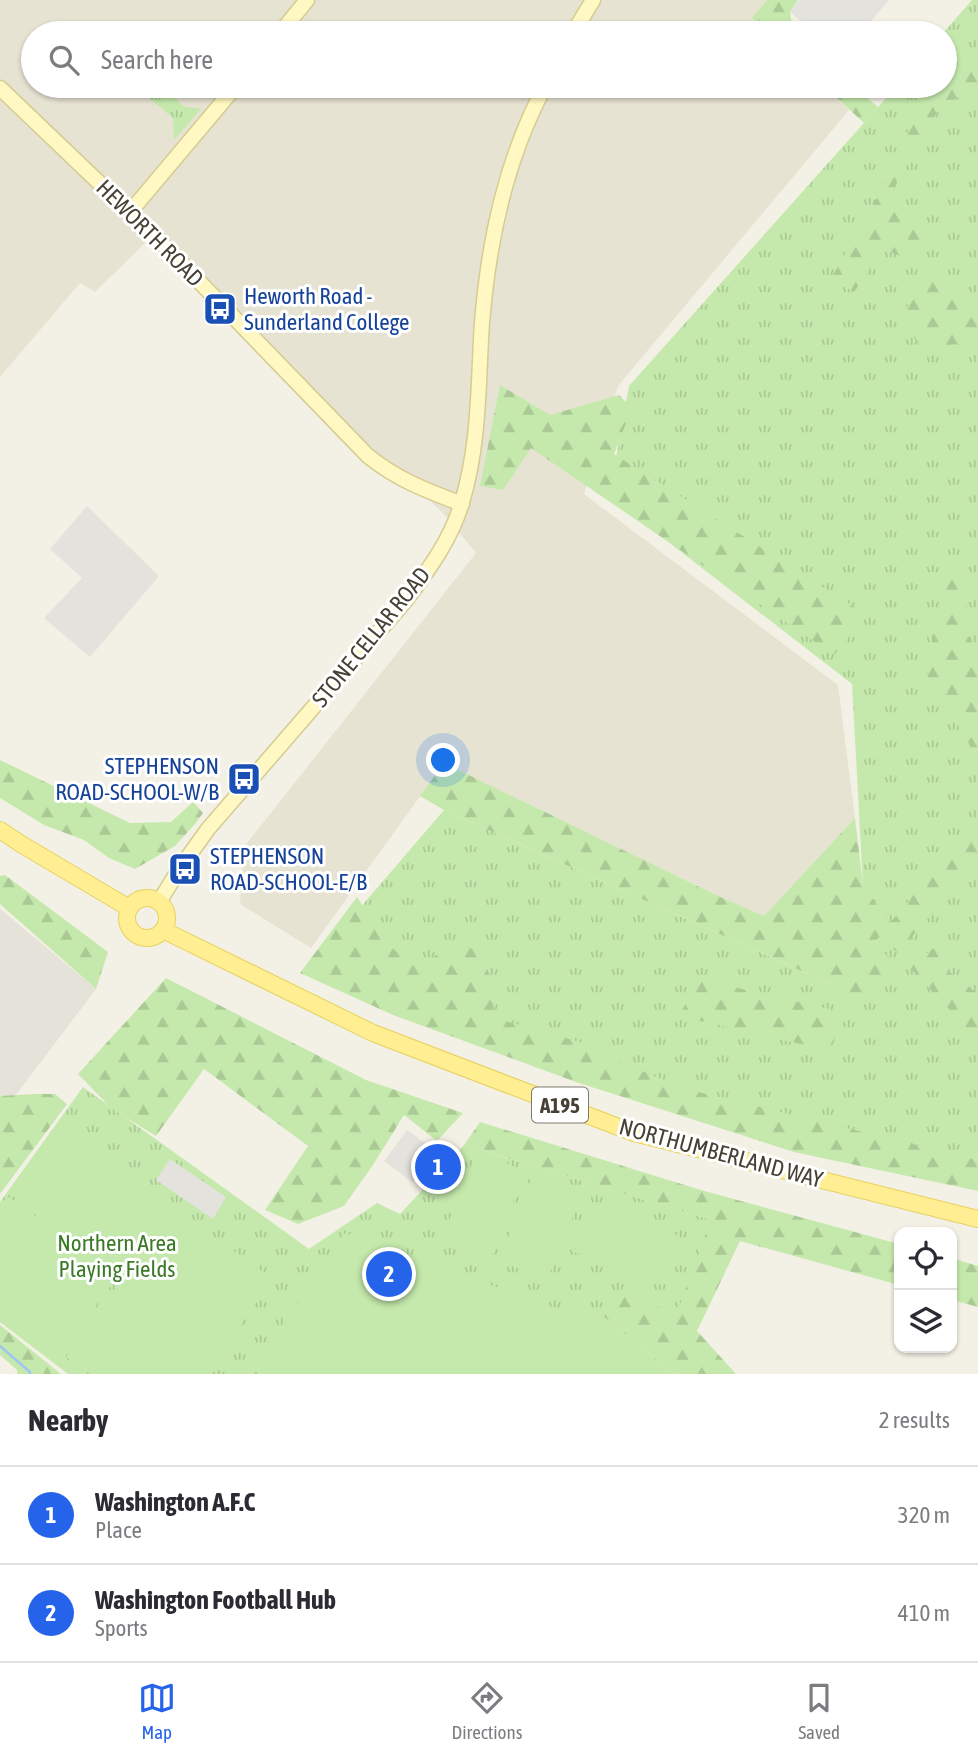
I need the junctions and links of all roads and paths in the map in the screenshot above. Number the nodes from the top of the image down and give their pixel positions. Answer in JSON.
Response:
{"nodes":[{"id":1,"x":307,"y":0,"type":"edge"},
{"id":2,"x":593,"y":0,"type":"edge"},
{"id":3,"x":290,"y":21,"type":"edge"},
{"id":4,"x":580,"y":21,"type":"edge"},
{"id":5,"x":0,"y":88,"type":"edge"},
{"id":6,"x":226,"y":98,"type":"edge"},
{"id":7,"x":539,"y":98,"type":"edge"},
{"id":8,"x":130,"y":212,"type":"junction"},
{"id":9,"x":462,"y":504,"type":"junction"},
{"id":10,"x":0,"y":830,"type":"edge"},
{"id":11,"x":159,"y":902,"type":"junction"},
{"id":12,"x":129,"y":908,"type":"junction"},
{"id":13,"x":163,"y":930,"type":"junction"},
{"id":14,"x":978,"y":1219,"type":"edge"}],
"edges":[{"from":1,"to":3,"type":"street"},
{"from":2,"to":4,"type":"street"},
{"from":5,"to":8,"type":"street","name":"HEWORTH ROAD"},
{"from":6,"to":8,"type":"street"},
{"from":7,"to":9,"type":"street","name":"STONE CELLAR ROAD"},
{"from":8,"to":9,"type":"street","name":"HEWORTH ROAD"},
{"from":9,"to":11,"type":"street","name":"STONE CELLAR ROAD"},
{"from":10,"to":12,"type":"main road"},
{"from":11,"to":12,"type":"main road"},
{"from":11,"to":13,"type":"main road"},
{"from":12,"to":13,"type":"main road"},
{"from":13,"to":14,"type":"main road","name":"NORTHUMBERLAND WAY","number":"A195"}]}
